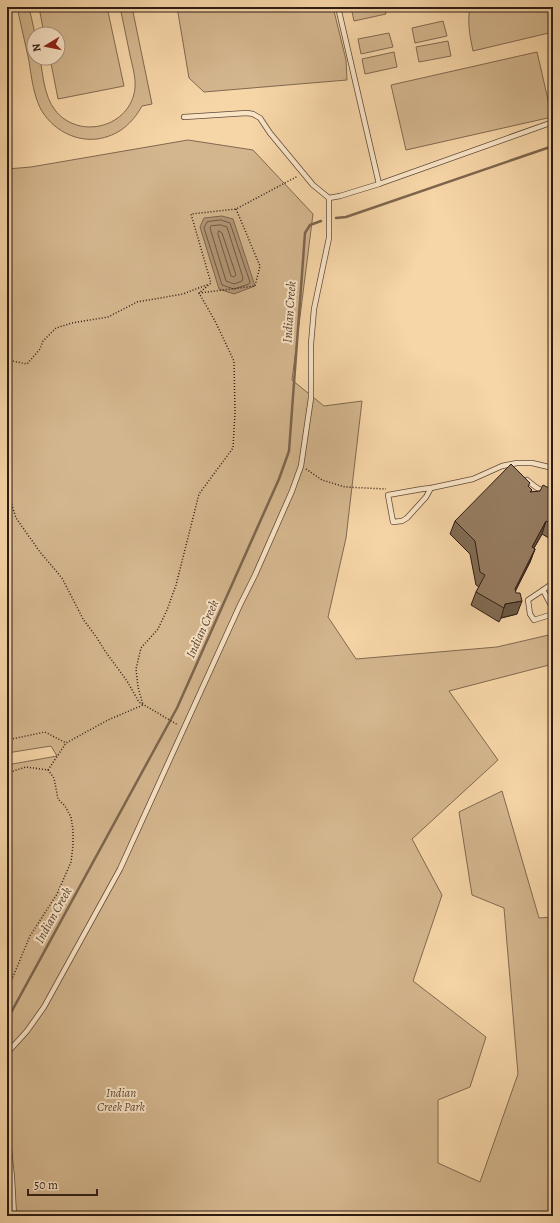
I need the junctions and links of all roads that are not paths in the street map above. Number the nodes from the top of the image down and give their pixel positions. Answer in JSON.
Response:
{"nodes":[{"id":1,"x":338,"y":7,"type":"edge"},
{"id":2,"x":184,"y":117,"type":"dead end"},
{"id":3,"x":553,"y":122,"type":"edge"},
{"id":4,"x":380,"y":184,"type":"junction"},
{"id":5,"x":329,"y":198,"type":"junction"},
{"id":6,"x":509,"y":464,"type":"junction"},
{"id":7,"x":553,"y":468,"type":"edge"},
{"id":8,"x":514,"y":469,"type":"edge"},
{"id":9,"x":520,"y":474,"type":"edge"},
{"id":10,"x":431,"y":488,"type":"junction"},
{"id":11,"x":553,"y":492,"type":"edge"},
{"id":12,"x":553,"y":583,"type":"edge"},
{"id":13,"x":543,"y":590,"type":"junction"},
{"id":14,"x":553,"y":609,"type":"edge"},
{"id":15,"x":553,"y":614,"type":"edge"},
{"id":16,"x":7,"y":1053,"type":"edge"},
{"id":17,"x":7,"y":1130,"type":"edge"},
{"id":18,"x":14,"y":1216,"type":"edge"}],
"edges":[{"from":1,"to":4,"type":"lane"},
{"from":2,"to":5,"type":"lane"},
{"from":3,"to":4,"type":"lane"},
{"from":4,"to":5,"type":"lane"},
{"from":5,"to":16,"type":"lane"},
{"from":6,"to":7,"type":"lane"},
{"from":6,"to":8,"type":"lane"},
{"from":6,"to":10,"type":"lane"},
{"from":9,"to":11,"type":"lane"},
{"from":10,"to":10,"type":"lane"},
{"from":12,"to":13,"type":"lane"},
{"from":13,"to":14,"type":"lane"},
{"from":13,"to":15,"type":"lane"},
{"from":17,"to":18,"type":"lane"}]}
